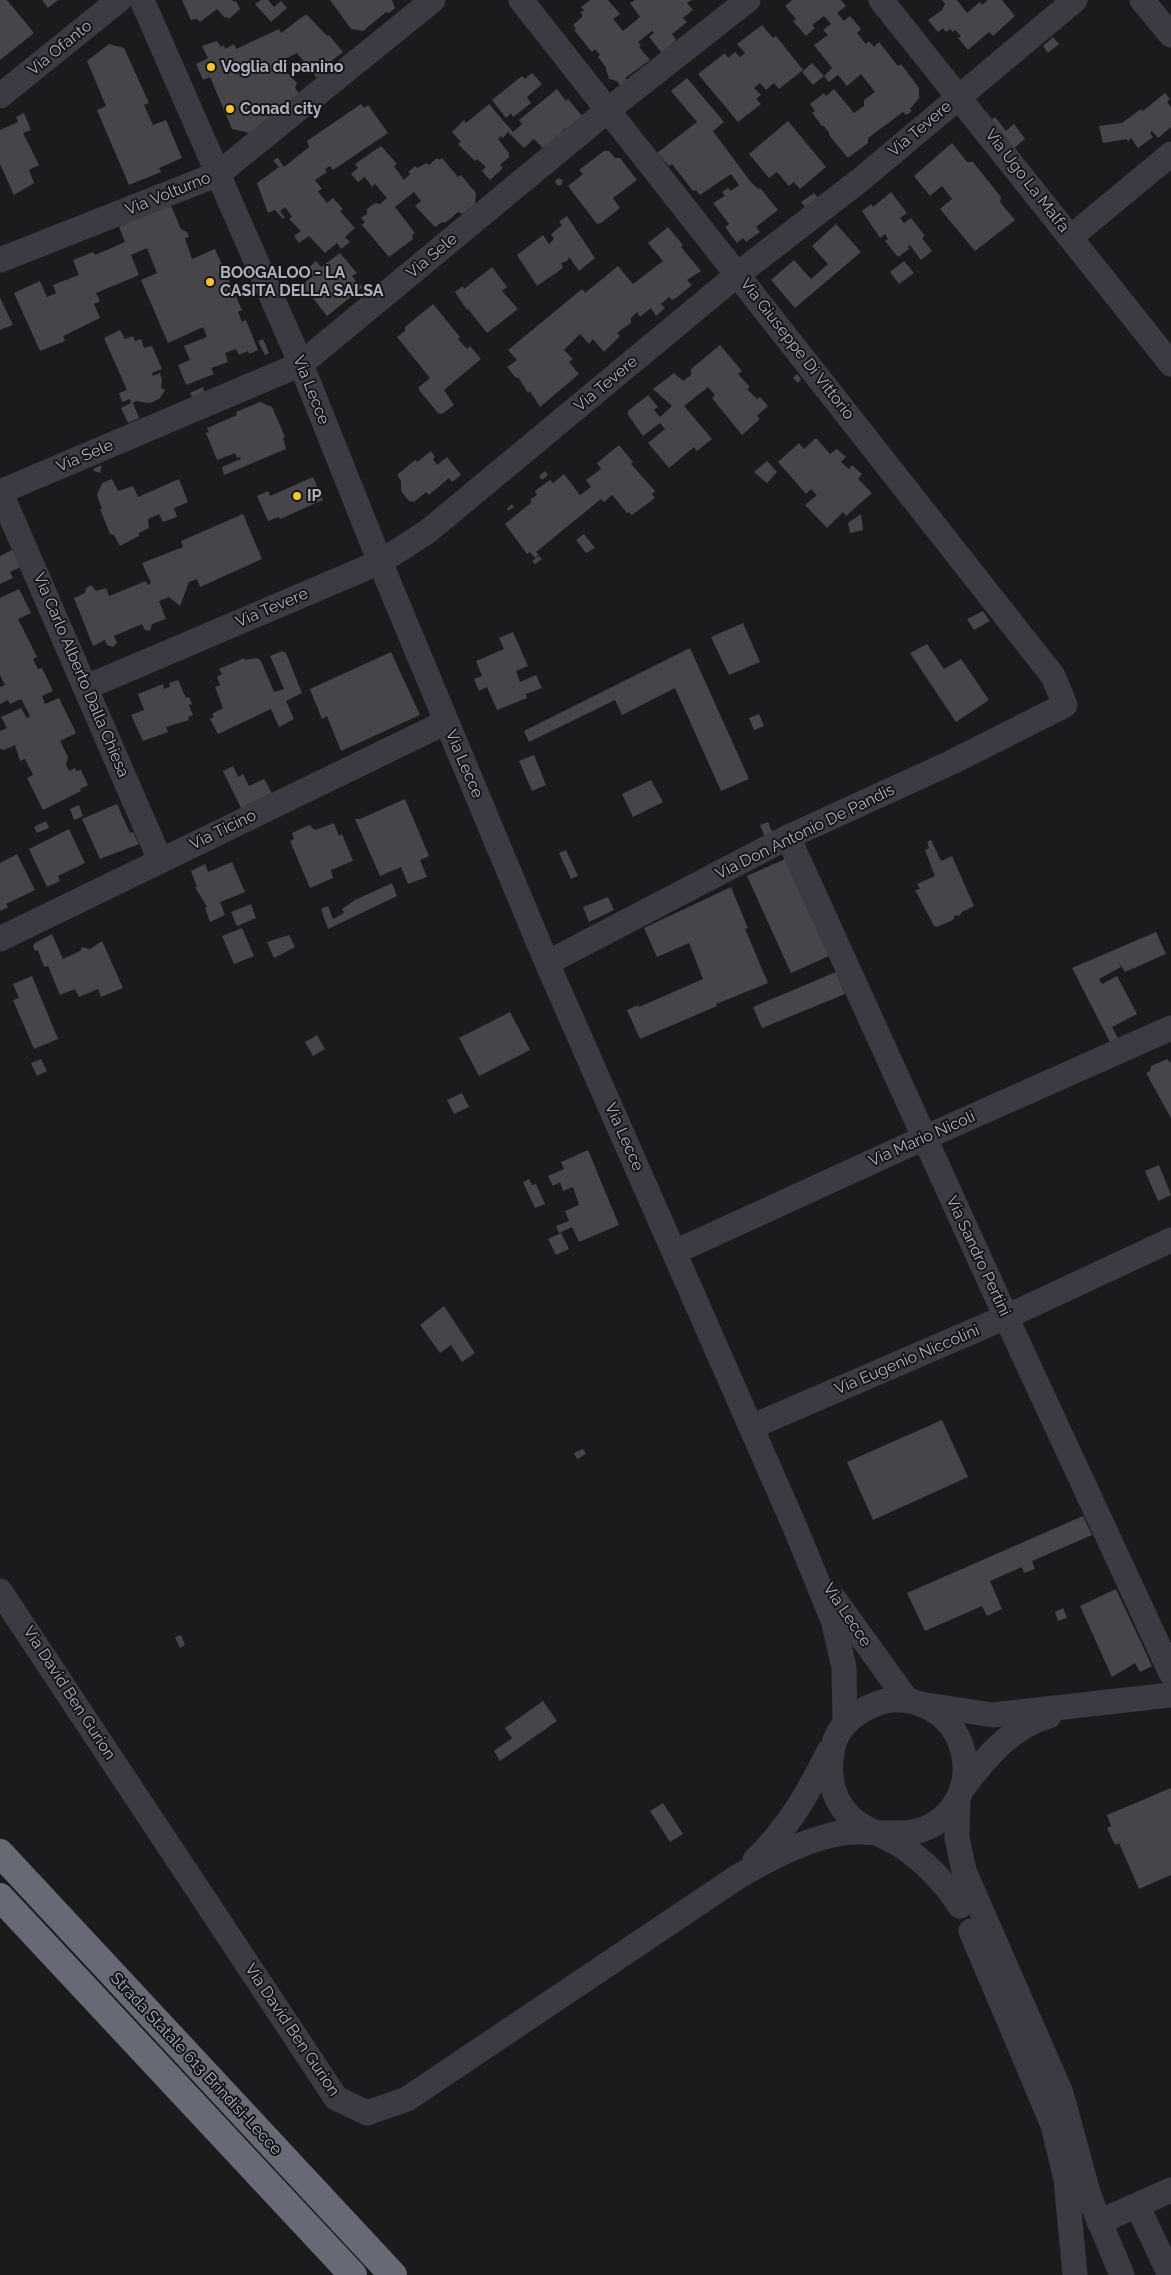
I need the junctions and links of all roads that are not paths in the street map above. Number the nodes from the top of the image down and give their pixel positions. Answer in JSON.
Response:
{"nodes":[{"id":1,"x":119,"y":0,"type":"edge"},
{"id":2,"x":142,"y":0,"type":"edge"},
{"id":3,"x":433,"y":0,"type":"edge"},
{"id":4,"x":521,"y":0,"type":"edge"},
{"id":5,"x":748,"y":0,"type":"edge"},
{"id":6,"x":881,"y":0,"type":"edge"},
{"id":7,"x":1075,"y":0,"type":"edge"},
{"id":8,"x":1142,"y":0,"type":"edge"},
{"id":9,"x":1171,"y":35,"type":"edge"},
{"id":10,"x":0,"y":96,"type":"edge"},
{"id":11,"x":960,"y":96,"type":"junction"},
{"id":12,"x":608,"y":110,"type":"junction"},
{"id":13,"x":1171,"y":154,"type":"edge"},
{"id":14,"x":218,"y":174,"type":"junction"},
{"id":15,"x":1071,"y":238,"type":"junction"},
{"id":16,"x":0,"y":260,"type":"edge"},
{"id":17,"x":738,"y":274,"type":"junction"},
{"id":18,"x":301,"y":364,"type":"junction"},
{"id":19,"x":1171,"y":364,"type":"edge"},
{"id":20,"x":0,"y":492,"type":"edge"},
{"id":21,"x":380,"y":562,"type":"junction"},
{"id":22,"x":87,"y":687,"type":"junction"},
{"id":23,"x":1064,"y":705,"type":"joint"},
{"id":24,"x":446,"y":722,"type":"junction"},
{"id":25,"x":788,"y":837,"type":"junction"},
{"id":26,"x":160,"y":860,"type":"junction"},
{"id":27,"x":0,"y":939,"type":"edge"},
{"id":28,"x":547,"y":963,"type":"junction"},
{"id":29,"x":1171,"y":1028,"type":"edge"},
{"id":30,"x":924,"y":1138,"type":"junction"},
{"id":31,"x":1171,"y":1240,"type":"edge"},
{"id":32,"x":674,"y":1252,"type":"junction"},
{"id":33,"x":1006,"y":1317,"type":"junction"},
{"id":34,"x":751,"y":1427,"type":"junction"},
{"id":35,"x":794,"y":1525,"type":"junction"},
{"id":36,"x":0,"y":1591,"type":"edge"},
{"id":37,"x":1171,"y":1673,"type":"edge"},
{"id":38,"x":1171,"y":1695,"type":"edge"},
{"id":39,"x":916,"y":1702,"type":"junction"},
{"id":40,"x":1095,"y":1704,"type":"junction"},
{"id":41,"x":839,"y":1733,"type":"junction"},
{"id":42,"x":957,"y":1798,"type":"junction"},
{"id":43,"x":876,"y":1832,"type":"junction"},
{"id":44,"x":0,"y":1852,"type":"edge"},
{"id":45,"x":739,"y":1876,"type":"junction"},
{"id":46,"x":0,"y":1897,"type":"edge"},
{"id":47,"x":960,"y":1906,"type":"junction"},
{"id":48,"x":1171,"y":2190,"type":"edge"},
{"id":49,"x":1137,"y":2205,"type":"junction"},
{"id":50,"x":1100,"y":2222,"type":"junction"},
{"id":51,"x":353,"y":2275,"type":"edge"},
{"id":52,"x":393,"y":2275,"type":"edge"},
{"id":53,"x":1076,"y":2275,"type":"edge"},
{"id":54,"x":1122,"y":2275,"type":"edge"},
{"id":55,"x":1170,"y":2275,"type":"edge"}],
"edges":[{"from":1,"to":10,"type":"street","name":"Via Ofanto"},
{"from":2,"to":14,"type":"street","name":"Via Lecce"},
{"from":3,"to":14,"type":"street","name":"Via Volturno"},
{"from":4,"to":12,"type":"street","name":"Via Giuseppe Di Vittorio"},
{"from":5,"to":12,"type":"street","name":"Via Sele"},
{"from":6,"to":11,"type":"street","name":"Via Ugo La Malfa"},
{"from":7,"to":11,"type":"street","name":"Via Tevere"},
{"from":8,"to":9,"type":"street"},
{"from":11,"to":15,"type":"street","name":"Via Ugo La Malfa"},
{"from":11,"to":17,"type":"street","name":"Via Tevere"},
{"from":12,"to":17,"type":"street","name":"Via Giuseppe Di Vittorio"},
{"from":12,"to":18,"type":"street","name":"Via Sele"},
{"from":13,"to":15,"type":"street"},
{"from":14,"to":16,"type":"street","name":"Via Volturno"},
{"from":14,"to":18,"type":"street","name":"Via Lecce"},
{"from":15,"to":19,"type":"street","name":"Via Ugo La Malfa"},
{"from":17,"to":21,"type":"street","name":"Via Tevere"},
{"from":17,"to":23,"type":"street","name":"Via Giuseppe Di Vittorio"},
{"from":18,"to":20,"type":"street","name":"Via Sele"},
{"from":18,"to":21,"type":"street","name":"Via Lecce"},
{"from":20,"to":22,"type":"street","name":"Via Carlo Alberto Dalla Chiesa"},
{"from":21,"to":22,"type":"street","name":"Via Tevere"},
{"from":21,"to":24,"type":"street","name":"Via Lecce"},
{"from":22,"to":26,"type":"street","name":"Via Carlo Alberto Dalla Chiesa"},
{"from":23,"to":25,"type":"street","name":"Via Don Antonio De Pandis"},
{"from":24,"to":26,"type":"street","name":"Via Ticino"},
{"from":24,"to":28,"type":"street","name":"Via Lecce"},
{"from":25,"to":28,"type":"street","name":"Via Don Antonio De Pandis"},
{"from":25,"to":30,"type":"street","name":"Via Sandro Pertini"},
{"from":26,"to":27,"type":"street","name":"Via Ticino"},
{"from":28,"to":32,"type":"street","name":"Via Lecce"},
{"from":29,"to":30,"type":"street","name":"Via Mario Nicoli"},
{"from":30,"to":32,"type":"street","name":"Via Mario Nicoli"},
{"from":30,"to":33,"type":"street","name":"Via Sandro Pertini"},
{"from":31,"to":33,"type":"street","name":"Via Eugenio Niccolini"},
{"from":32,"to":34,"type":"street","name":"Via Lecce"},
{"from":33,"to":34,"type":"street","name":"Via Eugenio Niccolini"},
{"from":33,"to":37,"type":"street","name":"Via Sandro Pertini"},
{"from":34,"to":35,"type":"street","name":"Via Lecce"},
{"from":35,"to":39,"type":"street","name":"Via Lecce"},
{"from":35,"to":41,"type":"street","name":"Via Lecce"},
{"from":36,"to":45,"type":"street","name":"Via David Ben Gurion"},
{"from":38,"to":40,"type":"street"},
{"from":39,"to":40,"type":"street"},
{"from":39,"to":41,"type":"street"},
{"from":39,"to":42,"type":"street"},
{"from":40,"to":42,"type":"street"},
{"from":41,"to":43,"type":"street"},
{"from":41,"to":45,"type":"street","name":"Via David Ben Gurion"},
{"from":42,"to":43,"type":"street"},
{"from":42,"to":47,"type":"street"},
{"from":42,"to":50,"type":"street"},
{"from":43,"to":45,"type":"street","name":"Via David Ben Gurion"},
{"from":43,"to":47,"type":"street"},
{"from":44,"to":52,"type":"highway","name":"Strada Statale 613 Brindisi-Lecce"},
{"from":46,"to":51,"type":"highway","name":"Strada Statale 613 Brindisi-Lecce"},
{"from":47,"to":53,"type":"street"},
{"from":48,"to":49,"type":"street"},
{"from":49,"to":50,"type":"street"},
{"from":49,"to":55,"type":"street"},
{"from":50,"to":54,"type":"street"}]}
